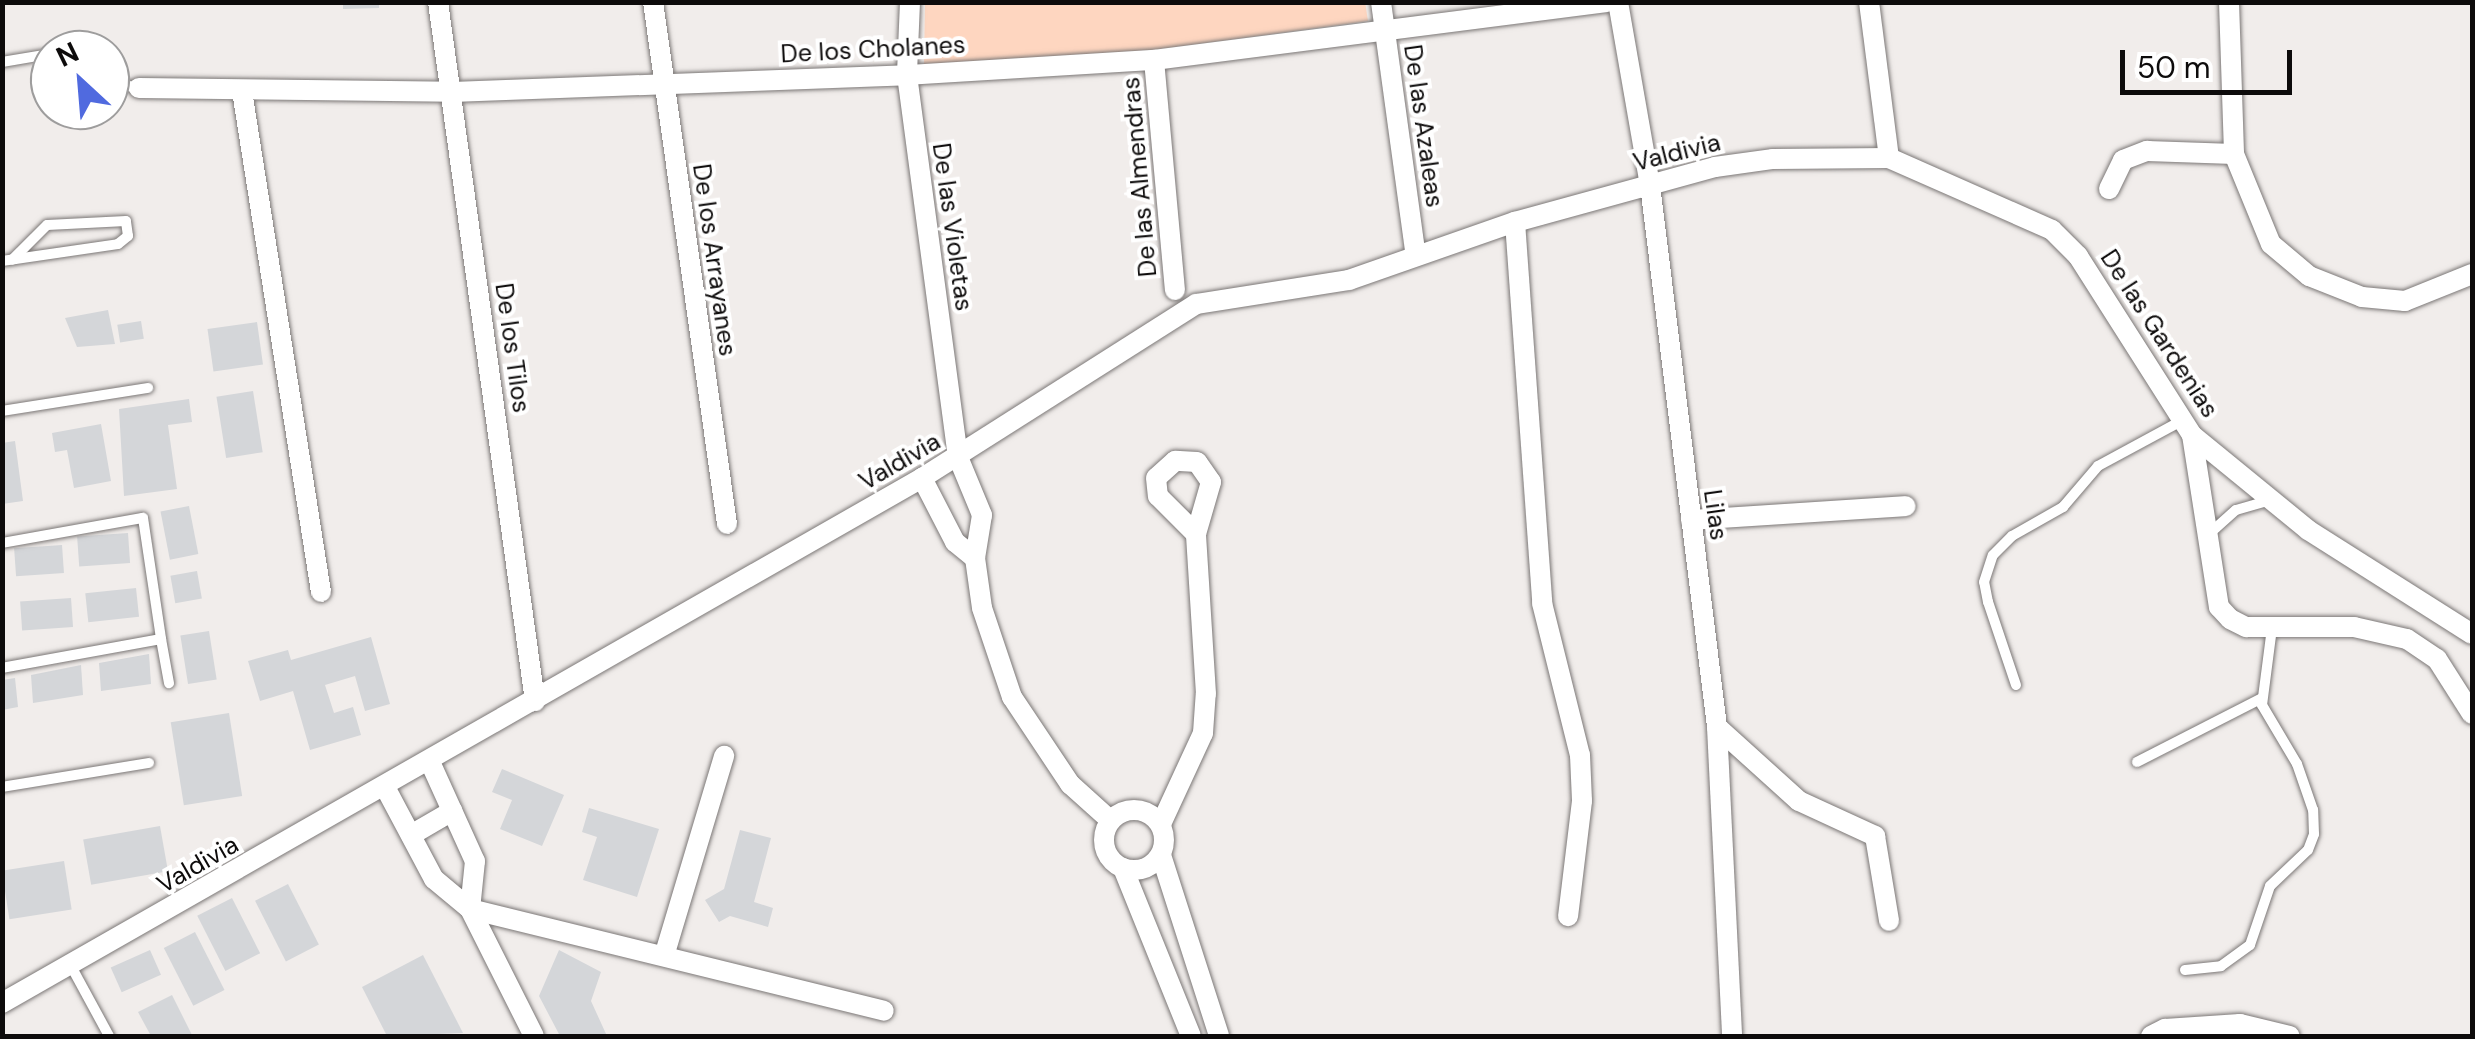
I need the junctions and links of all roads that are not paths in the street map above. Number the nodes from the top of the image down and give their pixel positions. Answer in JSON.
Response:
{"nodes":[{"id":1,"x":438,"y":2,"type":"edge"},
{"id":2,"x":653,"y":2,"type":"edge"},
{"id":3,"x":910,"y":2,"type":"edge"},
{"id":4,"x":1381,"y":2,"type":"edge"},
{"id":5,"x":1606,"y":2,"type":"edge"},
{"id":6,"x":1618,"y":2,"type":"edge"},
{"id":7,"x":1869,"y":2,"type":"edge"},
{"id":8,"x":2230,"y":2,"type":"edge"},
{"id":9,"x":1385,"y":34,"type":"junction"},
{"id":10,"x":30,"y":57,"type":"edge"},
{"id":11,"x":1154,"y":60,"type":"junction"},
{"id":12,"x":2,"y":62,"type":"edge"},
{"id":13,"x":907,"y":75,"type":"junction"},
{"id":14,"x":664,"y":84,"type":"junction"},
{"id":15,"x":130,"y":86,"type":"edge"},
{"id":16,"x":139,"y":88,"type":"joint"},
{"id":17,"x":242,"y":91,"type":"junction"},
{"id":18,"x":452,"y":92,"type":"junction"},
{"id":19,"x":2234,"y":154,"type":"junction"},
{"id":20,"x":1889,"y":158,"type":"junction"},
{"id":21,"x":1650,"y":185,"type":"junction"},
{"id":22,"x":2108,"y":189,"type":"dead end"},
{"id":23,"x":1516,"y":222,"type":"junction"},
{"id":24,"x":1416,"y":256,"type":"junction"},
{"id":25,"x":7,"y":260,"type":"edge"},
{"id":26,"x":2472,"y":274,"type":"edge"},
{"id":27,"x":1175,"y":290,"type":"dead end"},
{"id":28,"x":148,"y":388,"type":"dead end"},
{"id":29,"x":2,"y":411,"type":"edge"},
{"id":30,"x":2188,"y":427,"type":"junction"},
{"id":31,"x":958,"y":457,"type":"junction"},
{"id":32,"x":922,"y":478,"type":"junction"},
{"id":33,"x":2272,"y":500,"type":"junction"},
{"id":34,"x":1906,"y":506,"type":"dead end"},
{"id":35,"x":1692,"y":520,"type":"junction"},
{"id":36,"x":727,"y":524,"type":"dead end"},
{"id":37,"x":1196,"y":534,"type":"dead end"},
{"id":38,"x":2209,"y":534,"type":"junction"},
{"id":39,"x":2,"y":543,"type":"edge"},
{"id":40,"x":975,"y":558,"type":"junction"},
{"id":41,"x":322,"y":592,"type":"dead end"},
{"id":42,"x":2272,"y":627,"type":"junction"},
{"id":43,"x":2472,"y":634,"type":"edge"},
{"id":44,"x":161,"y":639,"type":"junction"},
{"id":45,"x":2,"y":668,"type":"edge"},
{"id":46,"x":169,"y":683,"type":"dead end"},
{"id":47,"x":2016,"y":685,"type":"dead end"},
{"id":48,"x":2262,"y":698,"type":"junction"},
{"id":49,"x":536,"y":701,"type":"junction"},
{"id":50,"x":2472,"y":714,"type":"edge"},
{"id":51,"x":1717,"y":727,"type":"junction"},
{"id":52,"x":724,"y":756,"type":"dead end"},
{"id":53,"x":430,"y":762,"type":"junction"},
{"id":54,"x":2137,"y":762,"type":"dead end"},
{"id":55,"x":149,"y":763,"type":"dead end"},
{"id":56,"x":2,"y":787,"type":"edge"},
{"id":57,"x":385,"y":787,"type":"junction"},
{"id":58,"x":452,"y":811,"type":"junction"},
{"id":59,"x":1110,"y":820,"type":"junction"},
{"id":60,"x":1161,"y":824,"type":"junction"},
{"id":61,"x":411,"y":835,"type":"junction"},
{"id":62,"x":1161,"y":854,"type":"junction"},
{"id":63,"x":1123,"y":868,"type":"junction"},
{"id":64,"x":470,"y":909,"type":"junction"},
{"id":65,"x":1568,"y":916,"type":"dead end"},
{"id":66,"x":1888,"y":921,"type":"dead end"},
{"id":67,"x":665,"y":953,"type":"junction"},
{"id":68,"x":71,"y":966,"type":"junction"},
{"id":69,"x":2185,"y":970,"type":"dead end"},
{"id":70,"x":2,"y":1003,"type":"edge"},
{"id":71,"x":884,"y":1011,"type":"dead end"},
{"id":72,"x":109,"y":1036,"type":"edge"},
{"id":73,"x":534,"y":1036,"type":"edge"},
{"id":74,"x":1191,"y":1036,"type":"edge"},
{"id":75,"x":1219,"y":1036,"type":"edge"},
{"id":76,"x":1732,"y":1036,"type":"edge"},
{"id":77,"x":2150,"y":1036,"type":"edge"},
{"id":78,"x":2290,"y":1036,"type":"edge"}],
"edges":[{"from":1,"to":18,"type":"street","name":"De los Tilos"},
{"from":2,"to":14,"type":"street","name":"De los Arrayanes"},
{"from":3,"to":13,"type":"street","name":"De las Violetas"},
{"from":4,"to":9,"type":"street","name":"De las Azaleas"},
{"from":5,"to":9,"type":"street","name":"De los Cholanes"},
{"from":6,"to":21,"type":"street","name":"Lilas"},
{"from":7,"to":20,"type":"street"},
{"from":8,"to":19,"type":"street"},
{"from":9,"to":11,"type":"street","name":"De los Cholanes"},
{"from":9,"to":24,"type":"street","name":"De las Azaleas"},
{"from":10,"to":12,"type":"lane"},
{"from":11,"to":13,"type":"street","name":"De los Cholanes"},
{"from":11,"to":27,"type":"street","name":"De las Almendras"},
{"from":13,"to":14,"type":"street","name":"De los Cholanes"},
{"from":13,"to":31,"type":"street","name":"De las Violetas"},
{"from":14,"to":18,"type":"street","name":"De los Cholanes"},
{"from":14,"to":36,"type":"street","name":"De los Arrayanes"},
{"from":15,"to":16,"type":"lane"},
{"from":16,"to":17,"type":"street","name":"De los Cholanes"},
{"from":17,"to":18,"type":"street","name":"De los Cholanes"},
{"from":17,"to":41,"type":"street"},
{"from":18,"to":49,"type":"street","name":"De los Tilos"},
{"from":19,"to":22,"type":"street"},
{"from":19,"to":26,"type":"street"},
{"from":20,"to":21,"type":"street","name":"Valdivia"},
{"from":20,"to":30,"type":"street","name":"De las Gardenias"},
{"from":21,"to":23,"type":"street","name":"Valdivia"},
{"from":21,"to":35,"type":"street","name":"Lilas"},
{"from":23,"to":24,"type":"street","name":"Valdivia"},
{"from":23,"to":65,"type":"street"},
{"from":24,"to":31,"type":"street","name":"Valdivia"},
{"from":25,"to":25,"type":"lane"},
{"from":28,"to":29,"type":"lane"},
{"from":30,"to":33,"type":"street","name":"De las Gardenias"},
{"from":30,"to":38,"type":"street"},
{"from":30,"to":47,"type":"lane"},
{"from":31,"to":32,"type":"street","name":"Valdivia"},
{"from":31,"to":40,"type":"street","name":"De las Violetas"},
{"from":32,"to":40,"type":"street"},
{"from":32,"to":49,"type":"street","name":"Valdivia"},
{"from":33,"to":38,"type":"lane"},
{"from":33,"to":43,"type":"street","name":"De las Gardenias"},
{"from":34,"to":35,"type":"street"},
{"from":35,"to":51,"type":"street","name":"Lilas"},
{"from":37,"to":60,"type":"street"},
{"from":38,"to":42,"type":"street"},
{"from":39,"to":44,"type":"lane"},
{"from":40,"to":59,"type":"street"},
{"from":42,"to":48,"type":"lane"},
{"from":42,"to":50,"type":"street"},
{"from":44,"to":45,"type":"lane"},
{"from":44,"to":46,"type":"lane"},
{"from":48,"to":54,"type":"lane"},
{"from":48,"to":69,"type":"lane"},
{"from":49,"to":53,"type":"street","name":"Valdivia"},
{"from":51,"to":66,"type":"street"},
{"from":51,"to":76,"type":"street","name":"Lilas"},
{"from":52,"to":67,"type":"street"},
{"from":53,"to":57,"type":"street","name":"Valdivia"},
{"from":53,"to":58,"type":"street"},
{"from":55,"to":56,"type":"lane"},
{"from":57,"to":61,"type":"street"},
{"from":57,"to":68,"type":"street","name":"Valdivia"},
{"from":58,"to":61,"type":"street"},
{"from":58,"to":64,"type":"street"},
{"from":59,"to":60,"type":"street"},
{"from":59,"to":63,"type":"street"},
{"from":60,"to":62,"type":"street"},
{"from":61,"to":64,"type":"street"},
{"from":62,"to":63,"type":"street"},
{"from":62,"to":75,"type":"street"},
{"from":63,"to":74,"type":"street"},
{"from":64,"to":67,"type":"street"},
{"from":64,"to":73,"type":"street"},
{"from":67,"to":71,"type":"street"},
{"from":68,"to":70,"type":"street","name":"Valdivia"},
{"from":68,"to":72,"type":"lane"},
{"from":77,"to":78,"type":"street"}]}
